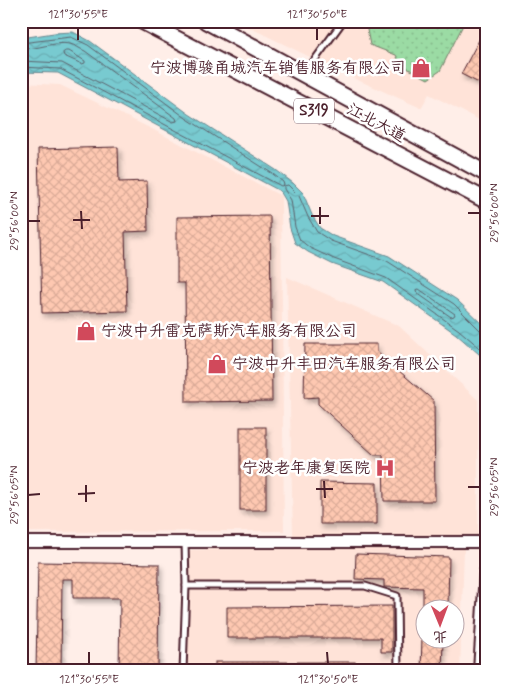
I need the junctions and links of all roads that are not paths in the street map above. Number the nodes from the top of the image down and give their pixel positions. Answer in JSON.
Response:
{"nodes":[{"id":1,"x":142,"y":21,"type":"edge"},
{"id":2,"x":206,"y":21,"type":"edge"},
{"id":3,"x":343,"y":21,"type":"edge"},
{"id":4,"x":305,"y":75,"type":"junction"},
{"id":5,"x":487,"y":174,"type":"edge"},
{"id":6,"x":487,"y":201,"type":"edge"},
{"id":7,"x":21,"y":542,"type":"edge"},
{"id":8,"x":186,"y":542,"type":"junction"},
{"id":9,"x":487,"y":542,"type":"edge"},
{"id":10,"x":487,"y":572,"type":"edge"},
{"id":11,"x":186,"y":586,"type":"junction"},
{"id":12,"x":182,"y":671,"type":"edge"},
{"id":13,"x":398,"y":671,"type":"edge"},
{"id":14,"x":481,"y":671,"type":"edge"}],
"edges":[{"from":1,"to":6,"type":"main road","name":"江北大道","number":"S319"},
{"from":2,"to":4,"type":"main road","name":"江北大道","number":"S319"},
{"from":3,"to":4,"type":"lane"},
{"from":4,"to":5,"type":"main road","name":"江北大道","number":"S319"},
{"from":7,"to":8,"type":"street"},
{"from":8,"to":9,"type":"street"},
{"from":8,"to":11,"type":"lane"},
{"from":10,"to":14,"type":"street"},
{"from":11,"to":12,"type":"lane"},
{"from":11,"to":13,"type":"lane"}]}
